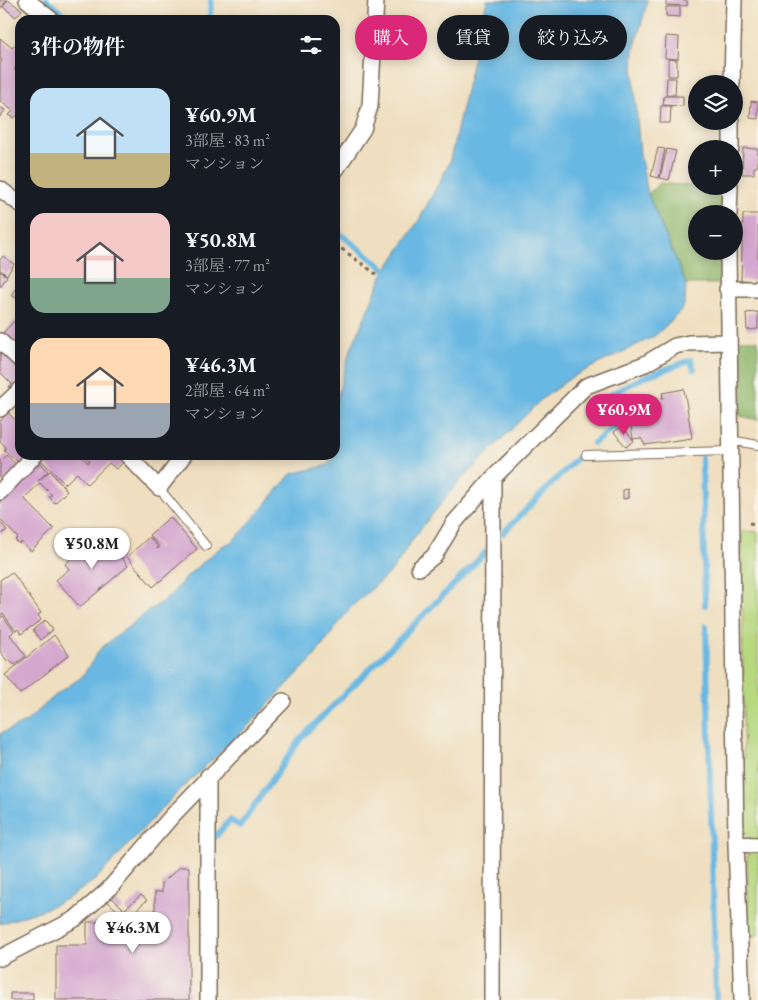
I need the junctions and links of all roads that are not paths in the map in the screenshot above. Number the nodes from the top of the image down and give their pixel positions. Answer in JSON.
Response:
{"nodes":[{"id":1,"x":27,"y":0,"type":"edge"},
{"id":2,"x":376,"y":0,"type":"edge"},
{"id":3,"x":734,"y":0,"type":"edge"},
{"id":4,"x":46,"y":15,"type":"edge"},
{"id":5,"x":732,"y":75,"type":"edge"},
{"id":6,"x":340,"y":164,"type":"edge"},
{"id":7,"x":0,"y":189,"type":"edge"},
{"id":8,"x":15,"y":200,"type":"edge"},
{"id":9,"x":728,"y":260,"type":"edge"},
{"id":10,"x":727,"y":289,"type":"junction"},
{"id":11,"x":758,"y":289,"type":"edge"},
{"id":12,"x":0,"y":341,"type":"edge"},
{"id":13,"x":728,"y":342,"type":"junction"},
{"id":14,"x":15,"y":355,"type":"edge"},
{"id":15,"x":15,"y":395,"type":"edge"},
{"id":16,"x":0,"y":409,"type":"edge"},
{"id":17,"x":730,"y":445,"type":"junction"},
{"id":18,"x":758,"y":445,"type":"edge"},
{"id":19,"x":586,"y":454,"type":"dead end"},
{"id":20,"x":30,"y":460,"type":"edge"},
{"id":21,"x":132,"y":460,"type":"edge"},
{"id":22,"x":180,"y":460,"type":"edge"},
{"id":23,"x":493,"y":478,"type":"junction"},
{"id":24,"x":159,"y":488,"type":"junction"},
{"id":25,"x":0,"y":492,"type":"edge"},
{"id":26,"x":206,"y":546,"type":"dead end"},
{"id":27,"x":419,"y":568,"type":"dead end"},
{"id":28,"x":283,"y":700,"type":"dead end"},
{"id":29,"x":208,"y":776,"type":"junction"},
{"id":30,"x":736,"y":844,"type":"junction"},
{"id":31,"x":758,"y":845,"type":"edge"},
{"id":32,"x":0,"y":958,"type":"edge"},
{"id":33,"x":208,"y":1000,"type":"edge"},
{"id":34,"x":492,"y":1000,"type":"edge"},
{"id":35,"x":742,"y":1000,"type":"edge"}],
"edges":[{"from":1,"to":4,"type":"street"},
{"from":2,"to":6,"type":"street"},
{"from":3,"to":5,"type":"street"},
{"from":7,"to":8,"type":"street"},
{"from":9,"to":10,"type":"street"},
{"from":10,"to":11,"type":"street"},
{"from":10,"to":13,"type":"street"},
{"from":12,"to":14,"type":"street"},
{"from":13,"to":17,"type":"street"},
{"from":13,"to":23,"type":"street"},
{"from":15,"to":16,"type":"street"},
{"from":17,"to":18,"type":"lane"},
{"from":17,"to":19,"type":"lane"},
{"from":17,"to":30,"type":"street"},
{"from":20,"to":25,"type":"street"},
{"from":21,"to":24,"type":"street"},
{"from":22,"to":24,"type":"street"},
{"from":23,"to":27,"type":"street"},
{"from":23,"to":34,"type":"street"},
{"from":24,"to":26,"type":"lane"},
{"from":28,"to":29,"type":"street"},
{"from":29,"to":32,"type":"street"},
{"from":29,"to":33,"type":"street"},
{"from":30,"to":31,"type":"street"},
{"from":30,"to":35,"type":"street"}]}
